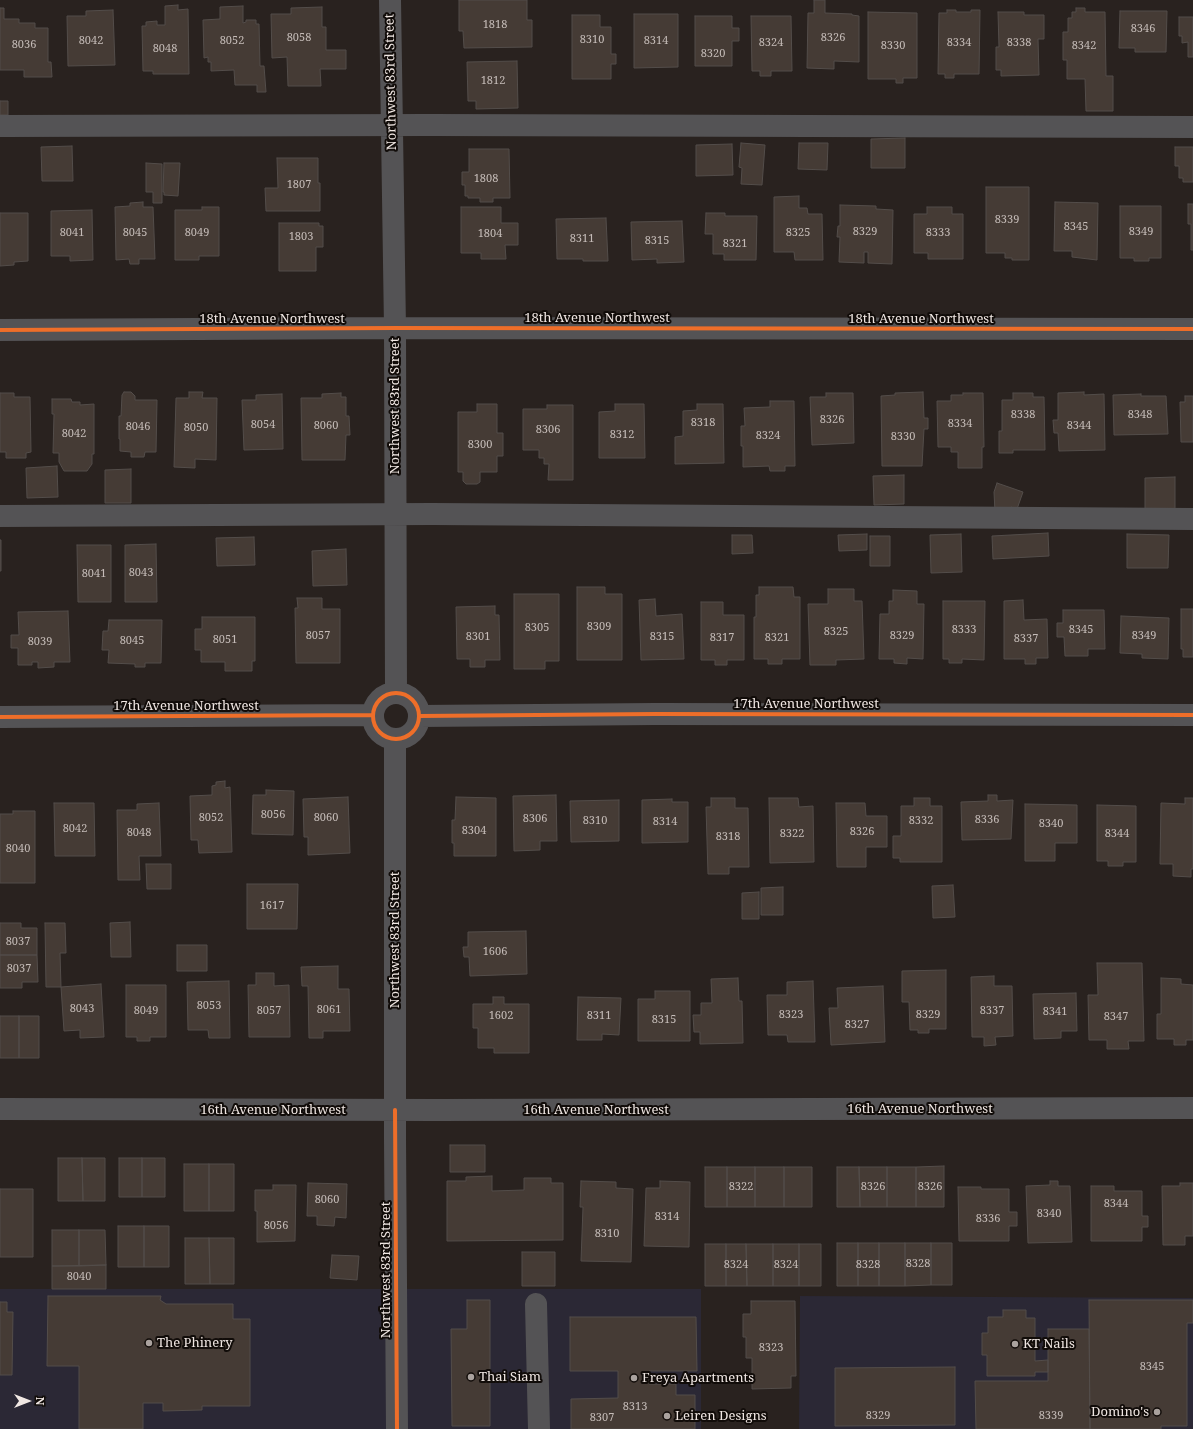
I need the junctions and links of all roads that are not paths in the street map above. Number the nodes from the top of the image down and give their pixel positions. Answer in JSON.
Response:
{"nodes":[{"id":1,"x":390,"y":0,"type":"edge"},
{"id":2,"x":391,"y":125,"type":"junction"},
{"id":3,"x":0,"y":126,"type":"edge"},
{"id":4,"x":1193,"y":128,"type":"edge"},
{"id":5,"x":395,"y":328,"type":"junction"},
{"id":6,"x":0,"y":330,"type":"edge"},
{"id":7,"x":1193,"y":330,"type":"edge"},
{"id":8,"x":395,"y":514,"type":"junction"},
{"id":9,"x":0,"y":516,"type":"edge"},
{"id":10,"x":1193,"y":519,"type":"edge"},
{"id":11,"x":396,"y":693,"type":"junction"},
{"id":12,"x":373,"y":715,"type":"junction"},
{"id":13,"x":1193,"y":715,"type":"edge"},
{"id":14,"x":419,"y":716,"type":"junction"},
{"id":15,"x":0,"y":717,"type":"edge"},
{"id":16,"x":395,"y":739,"type":"junction"},
{"id":17,"x":1193,"y":1108,"type":"edge"},
{"id":18,"x":0,"y":1109,"type":"edge"},
{"id":19,"x":395,"y":1110,"type":"junction"},
{"id":20,"x":536,"y":1304,"type":"dead end"},
{"id":21,"x":397,"y":1429,"type":"edge"},
{"id":22,"x":539,"y":1429,"type":"edge"}],
"edges":[{"from":1,"to":2,"type":"street","name":"Northwest 83rd Street"},
{"from":2,"to":3,"type":"street"},
{"from":2,"to":4,"type":"street"},
{"from":2,"to":5,"type":"street","name":"Northwest 83rd Street"},
{"from":5,"to":6,"type":"street","name":"18th Avenue Northwest"},
{"from":5,"to":7,"type":"street","name":"18th Avenue Northwest"},
{"from":5,"to":8,"type":"street","name":"Northwest 83rd Street"},
{"from":8,"to":9,"type":"street"},
{"from":8,"to":10,"type":"street"},
{"from":8,"to":11,"type":"street","name":"Northwest 83rd Street"},
{"from":11,"to":12,"type":"street"},
{"from":11,"to":14,"type":"street"},
{"from":12,"to":15,"type":"street","name":"17th Avenue Northwest"},
{"from":12,"to":16,"type":"street"},
{"from":13,"to":14,"type":"street","name":"17th Avenue Northwest"},
{"from":14,"to":16,"type":"street"},
{"from":16,"to":19,"type":"street","name":"Northwest 83rd Street"},
{"from":17,"to":19,"type":"street","name":"16th Avenue Northwest"},
{"from":18,"to":19,"type":"street","name":"16th Avenue Northwest"},
{"from":19,"to":21,"type":"street","name":"Northwest 83rd Street"},
{"from":20,"to":22,"type":"street"}]}
